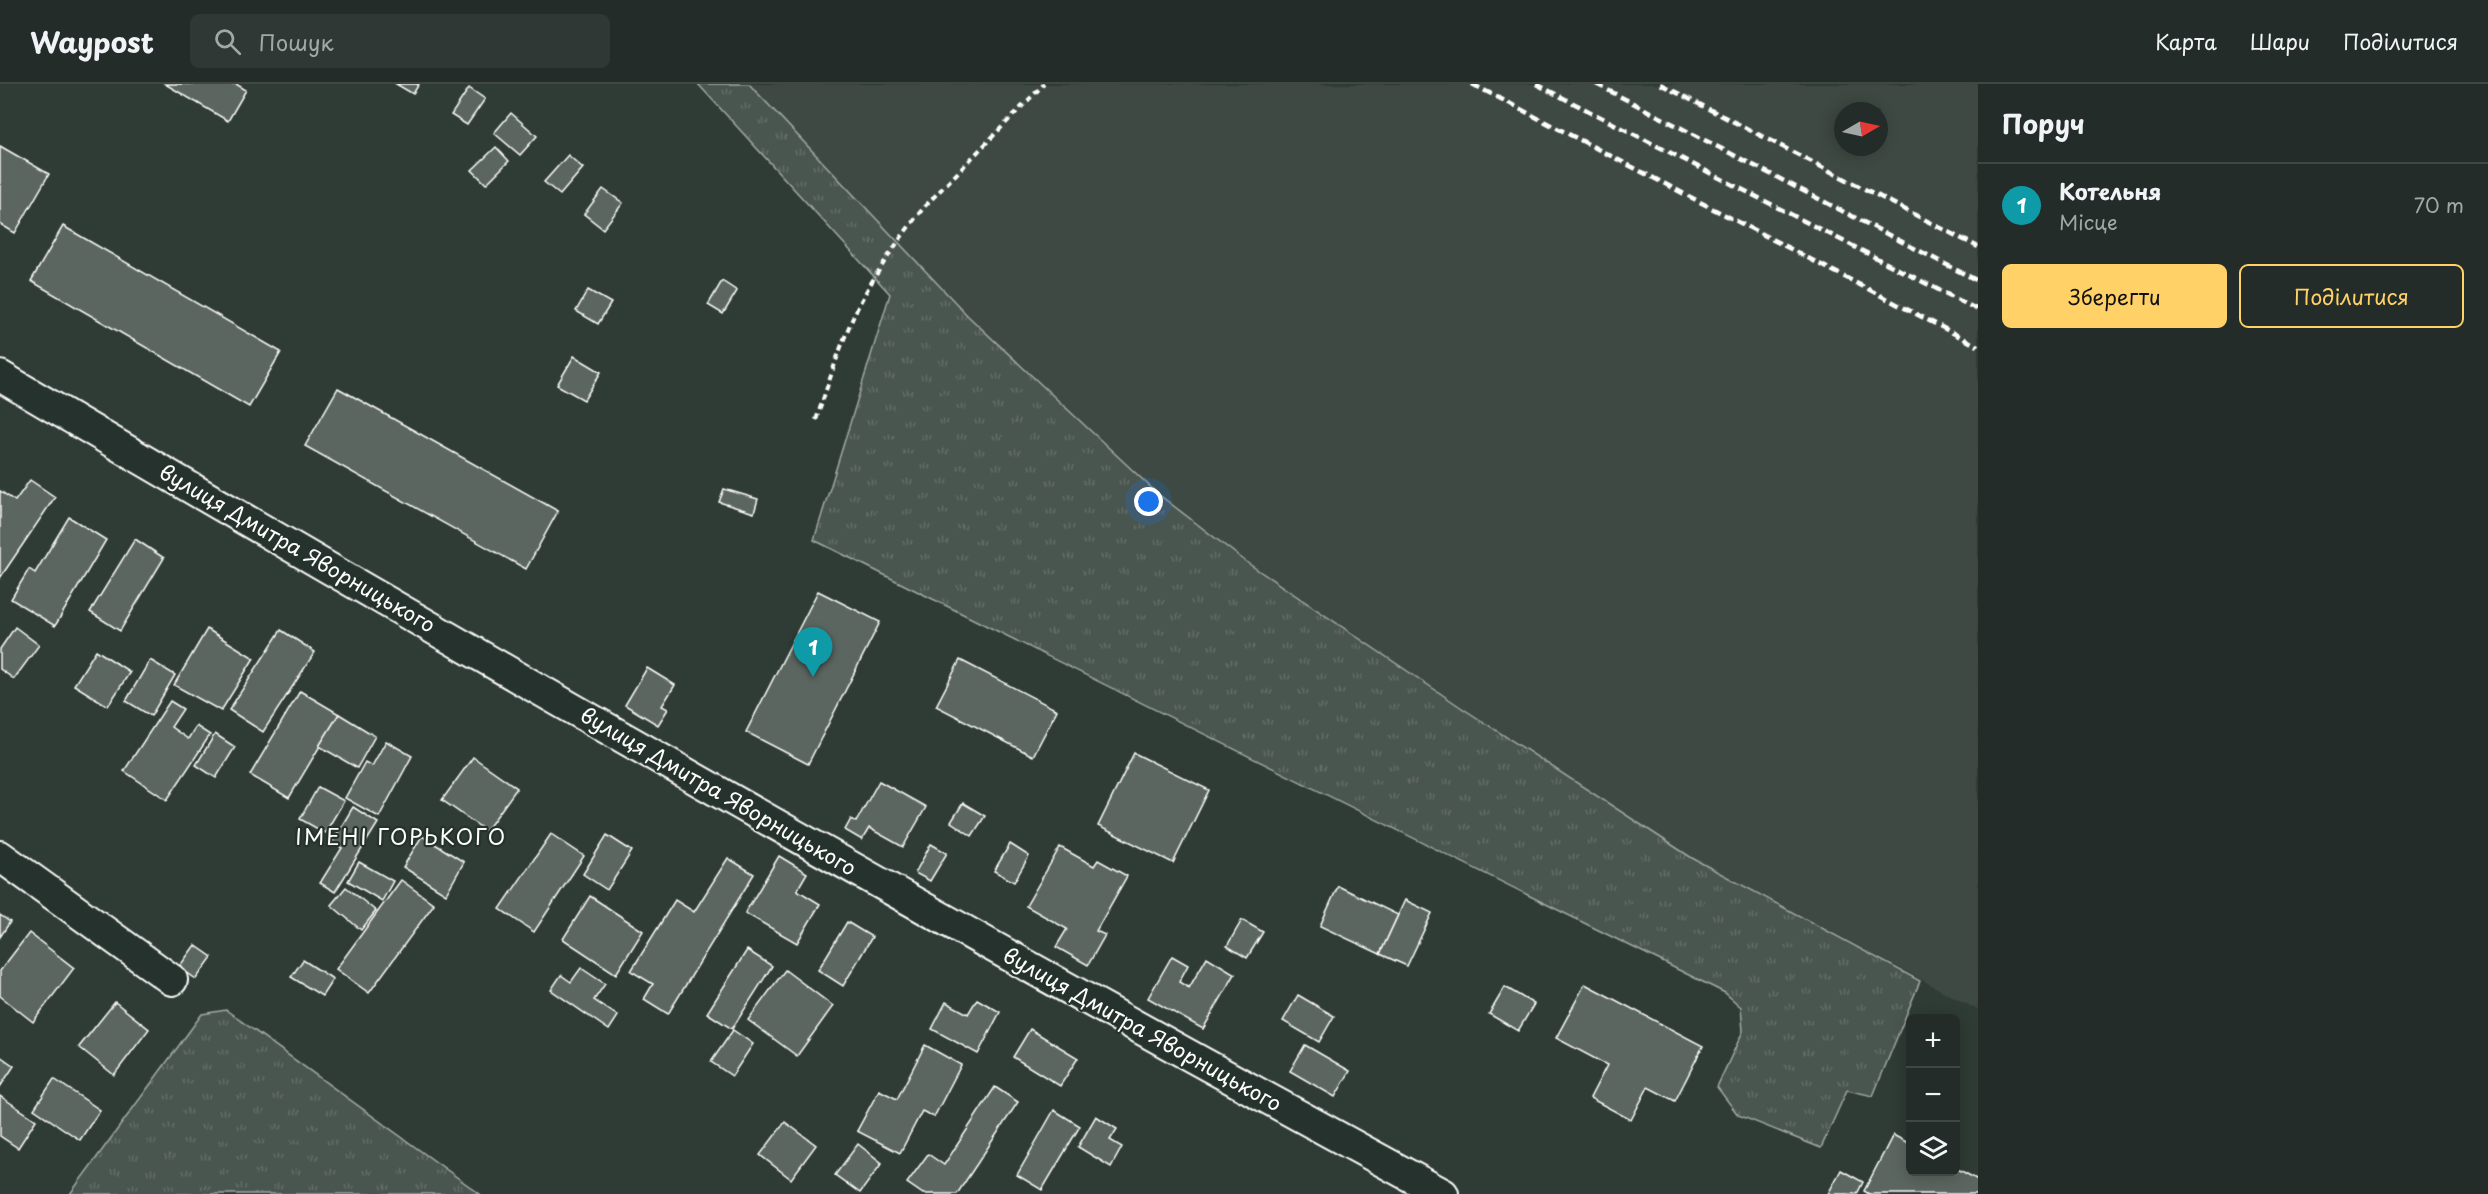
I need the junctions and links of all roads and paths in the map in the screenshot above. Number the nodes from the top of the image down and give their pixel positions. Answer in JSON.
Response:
{"nodes":[{"id":1,"x":1044,"y":84,"type":"edge"},
{"id":2,"x":0,"y":376,"type":"edge"},
{"id":3,"x":816,"y":420,"type":"dead end"},
{"id":4,"x":0,"y":856,"type":"edge"},
{"id":5,"x":172,"y":980,"type":"dead end"},
{"id":6,"x":1443,"y":1194,"type":"edge"}],
"edges":[{"from":1,"to":3,"type":"path"},
{"from":2,"to":6,"type":"street","name":"вулиця Дмитра Яворницького"},
{"from":4,"to":5,"type":"street"}]}
